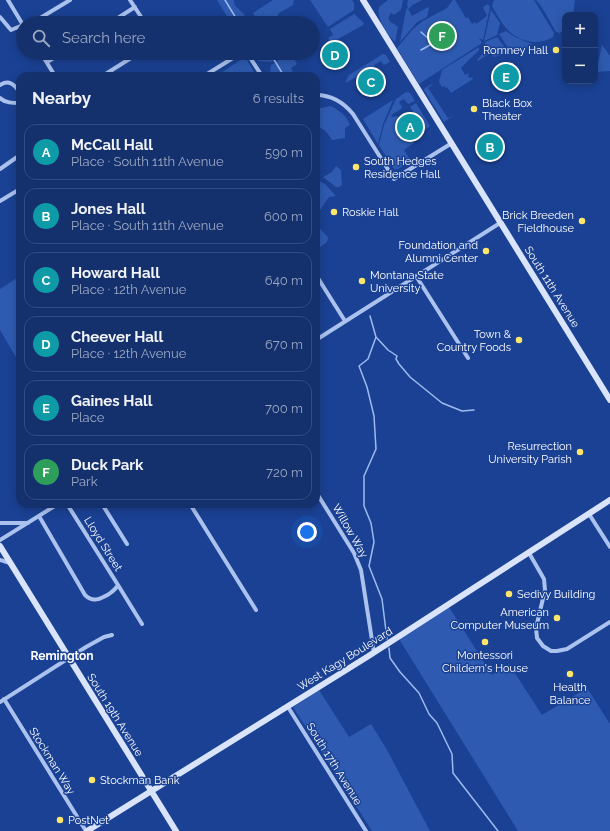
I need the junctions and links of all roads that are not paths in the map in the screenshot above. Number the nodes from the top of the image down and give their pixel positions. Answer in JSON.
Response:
{"nodes":[{"id":1,"x":8,"y":0,"type":"edge"},
{"id":2,"x":70,"y":0,"type":"edge"},
{"id":3,"x":130,"y":0,"type":"edge"},
{"id":4,"x":363,"y":0,"type":"edge"},
{"id":5,"x":135,"y":7,"type":"junction"},
{"id":6,"x":18,"y":16,"type":"edge"},
{"id":7,"x":44,"y":16,"type":"edge"},
{"id":8,"x":121,"y":16,"type":"edge"},
{"id":9,"x":141,"y":16,"type":"edge"},
{"id":10,"x":0,"y":17,"type":"edge"},
{"id":11,"x":16,"y":28,"type":"edge"},
{"id":12,"x":50,"y":60,"type":"edge"},
{"id":13,"x":128,"y":60,"type":"edge"},
{"id":14,"x":230,"y":60,"type":"edge"},
{"id":15,"x":252,"y":60,"type":"edge"},
{"id":16,"x":47,"y":62,"type":"joint"},
{"id":17,"x":53,"y":72,"type":"edge"},
{"id":18,"x":109,"y":72,"type":"edge"},
{"id":19,"x":210,"y":72,"type":"edge"},
{"id":20,"x":259,"y":72,"type":"edge"},
{"id":21,"x":0,"y":85,"type":"edge"},
{"id":22,"x":16,"y":88,"type":"edge"},
{"id":23,"x":320,"y":95,"type":"edge"},
{"id":24,"x":0,"y":98,"type":"edge"},
{"id":25,"x":16,"y":102,"type":"edge"},
{"id":26,"x":452,"y":143,"type":"junction"},
{"id":27,"x":16,"y":158,"type":"edge"},
{"id":28,"x":0,"y":169,"type":"edge"},
{"id":29,"x":16,"y":191,"type":"edge"},
{"id":30,"x":0,"y":201,"type":"edge"},
{"id":31,"x":500,"y":222,"type":"junction"},
{"id":32,"x":416,"y":276,"type":"junction"},
{"id":33,"x":320,"y":281,"type":"edge"},
{"id":34,"x":345,"y":321,"type":"junction"},
{"id":35,"x":320,"y":337,"type":"edge"},
{"id":36,"x":468,"y":358,"type":"dead end"},
{"id":37,"x":610,"y":400,"type":"edge"},
{"id":38,"x":320,"y":498,"type":"edge"},
{"id":39,"x":610,"y":500,"type":"edge"},
{"id":40,"x":52,"y":508,"type":"edge"},
{"id":41,"x":70,"y":508,"type":"edge"},
{"id":42,"x":104,"y":508,"type":"edge"},
{"id":43,"x":192,"y":508,"type":"edge"},
{"id":44,"x":589,"y":514,"type":"junction"},
{"id":45,"x":39,"y":516,"type":"junction"},
{"id":46,"x":0,"y":523,"type":"edge"},
{"id":47,"x":28,"y":523,"type":"junction"},
{"id":48,"x":0,"y":540,"type":"edge"},
{"id":49,"x":127,"y":544,"type":"dead end"},
{"id":50,"x":0,"y":546,"type":"edge"},
{"id":51,"x":610,"y":547,"type":"edge"},
{"id":52,"x":529,"y":553,"type":"junction"},
{"id":53,"x":0,"y":560,"type":"edge"},
{"id":54,"x":10,"y":563,"type":"junction"},
{"id":55,"x":118,"y":585,"type":"junction"},
{"id":56,"x":256,"y":610,"type":"dead end"},
{"id":57,"x":610,"y":622,"type":"edge"},
{"id":58,"x":142,"y":624,"type":"dead end"},
{"id":59,"x":112,"y":635,"type":"dead end"},
{"id":60,"x":374,"y":653,"type":"junction"},
{"id":61,"x":69,"y":658,"type":"junction"},
{"id":62,"x":2,"y":701,"type":"edge"},
{"id":63,"x":288,"y":707,"type":"junction"},
{"id":64,"x":151,"y":792,"type":"junction"},
{"id":65,"x":363,"y":830,"type":"edge"},
{"id":66,"x":87,"y":831,"type":"edge"},
{"id":67,"x":176,"y":831,"type":"edge"}],
"edges":[{"from":1,"to":6,"type":"street"},
{"from":2,"to":7,"type":"street"},
{"from":3,"to":5,"type":"street"},
{"from":4,"to":26,"type":"main road","name":"South 11th Avenue"},
{"from":5,"to":8,"type":"street"},
{"from":5,"to":9,"type":"street"},
{"from":10,"to":11,"type":"street"},
{"from":12,"to":16,"type":"street"},
{"from":13,"to":18,"type":"street"},
{"from":14,"to":19,"type":"street"},
{"from":15,"to":20,"type":"street"},
{"from":16,"to":17,"type":"street"},
{"from":21,"to":22,"type":"street"},
{"from":23,"to":26,"type":"street"},
{"from":24,"to":25,"type":"street"},
{"from":26,"to":31,"type":"main road","name":"South 11th Avenue"},
{"from":27,"to":28,"type":"street"},
{"from":29,"to":30,"type":"street"},
{"from":31,"to":32,"type":"street"},
{"from":31,"to":37,"type":"main road","name":"South 11th Avenue"},
{"from":32,"to":34,"type":"street"},
{"from":32,"to":36,"type":"street"},
{"from":33,"to":34,"type":"street"},
{"from":34,"to":35,"type":"street"},
{"from":38,"to":60,"type":"street","name":"Willow Way"},
{"from":39,"to":44,"type":"main road","name":"West Kagy Boulevard"},
{"from":40,"to":45,"type":"street"},
{"from":41,"to":55,"type":"street","name":"Lloyd Street"},
{"from":42,"to":49,"type":"street"},
{"from":43,"to":56,"type":"street"},
{"from":44,"to":51,"type":"street"},
{"from":44,"to":52,"type":"main road","name":"West Kagy Boulevard"},
{"from":45,"to":47,"type":"street"},
{"from":45,"to":55,"type":"street","name":"Lloyd Street"},
{"from":46,"to":47,"type":"street"},
{"from":47,"to":48,"type":"street"},
{"from":50,"to":54,"type":"main road","name":"South 19th Avenue"},
{"from":52,"to":57,"type":"street"},
{"from":52,"to":60,"type":"main road","name":"West Kagy Boulevard"},
{"from":53,"to":54,"type":"street"},
{"from":54,"to":61,"type":"main road","name":"South 19th Avenue"},
{"from":55,"to":58,"type":"street"},
{"from":59,"to":61,"type":"street"},
{"from":60,"to":63,"type":"main road","name":"West Kagy Boulevard"},
{"from":61,"to":62,"type":"street"},
{"from":61,"to":64,"type":"main road","name":"South 19th Avenue"},
{"from":62,"to":66,"type":"street","name":"Stockman Way"},
{"from":63,"to":64,"type":"main road","name":"West Kagy Boulevard"},
{"from":63,"to":65,"type":"street","name":"South 17th Avenue"},
{"from":64,"to":66,"type":"main road","name":"West Kagy Boulevard"},
{"from":64,"to":67,"type":"main road","name":"South 19th Avenue"}]}
